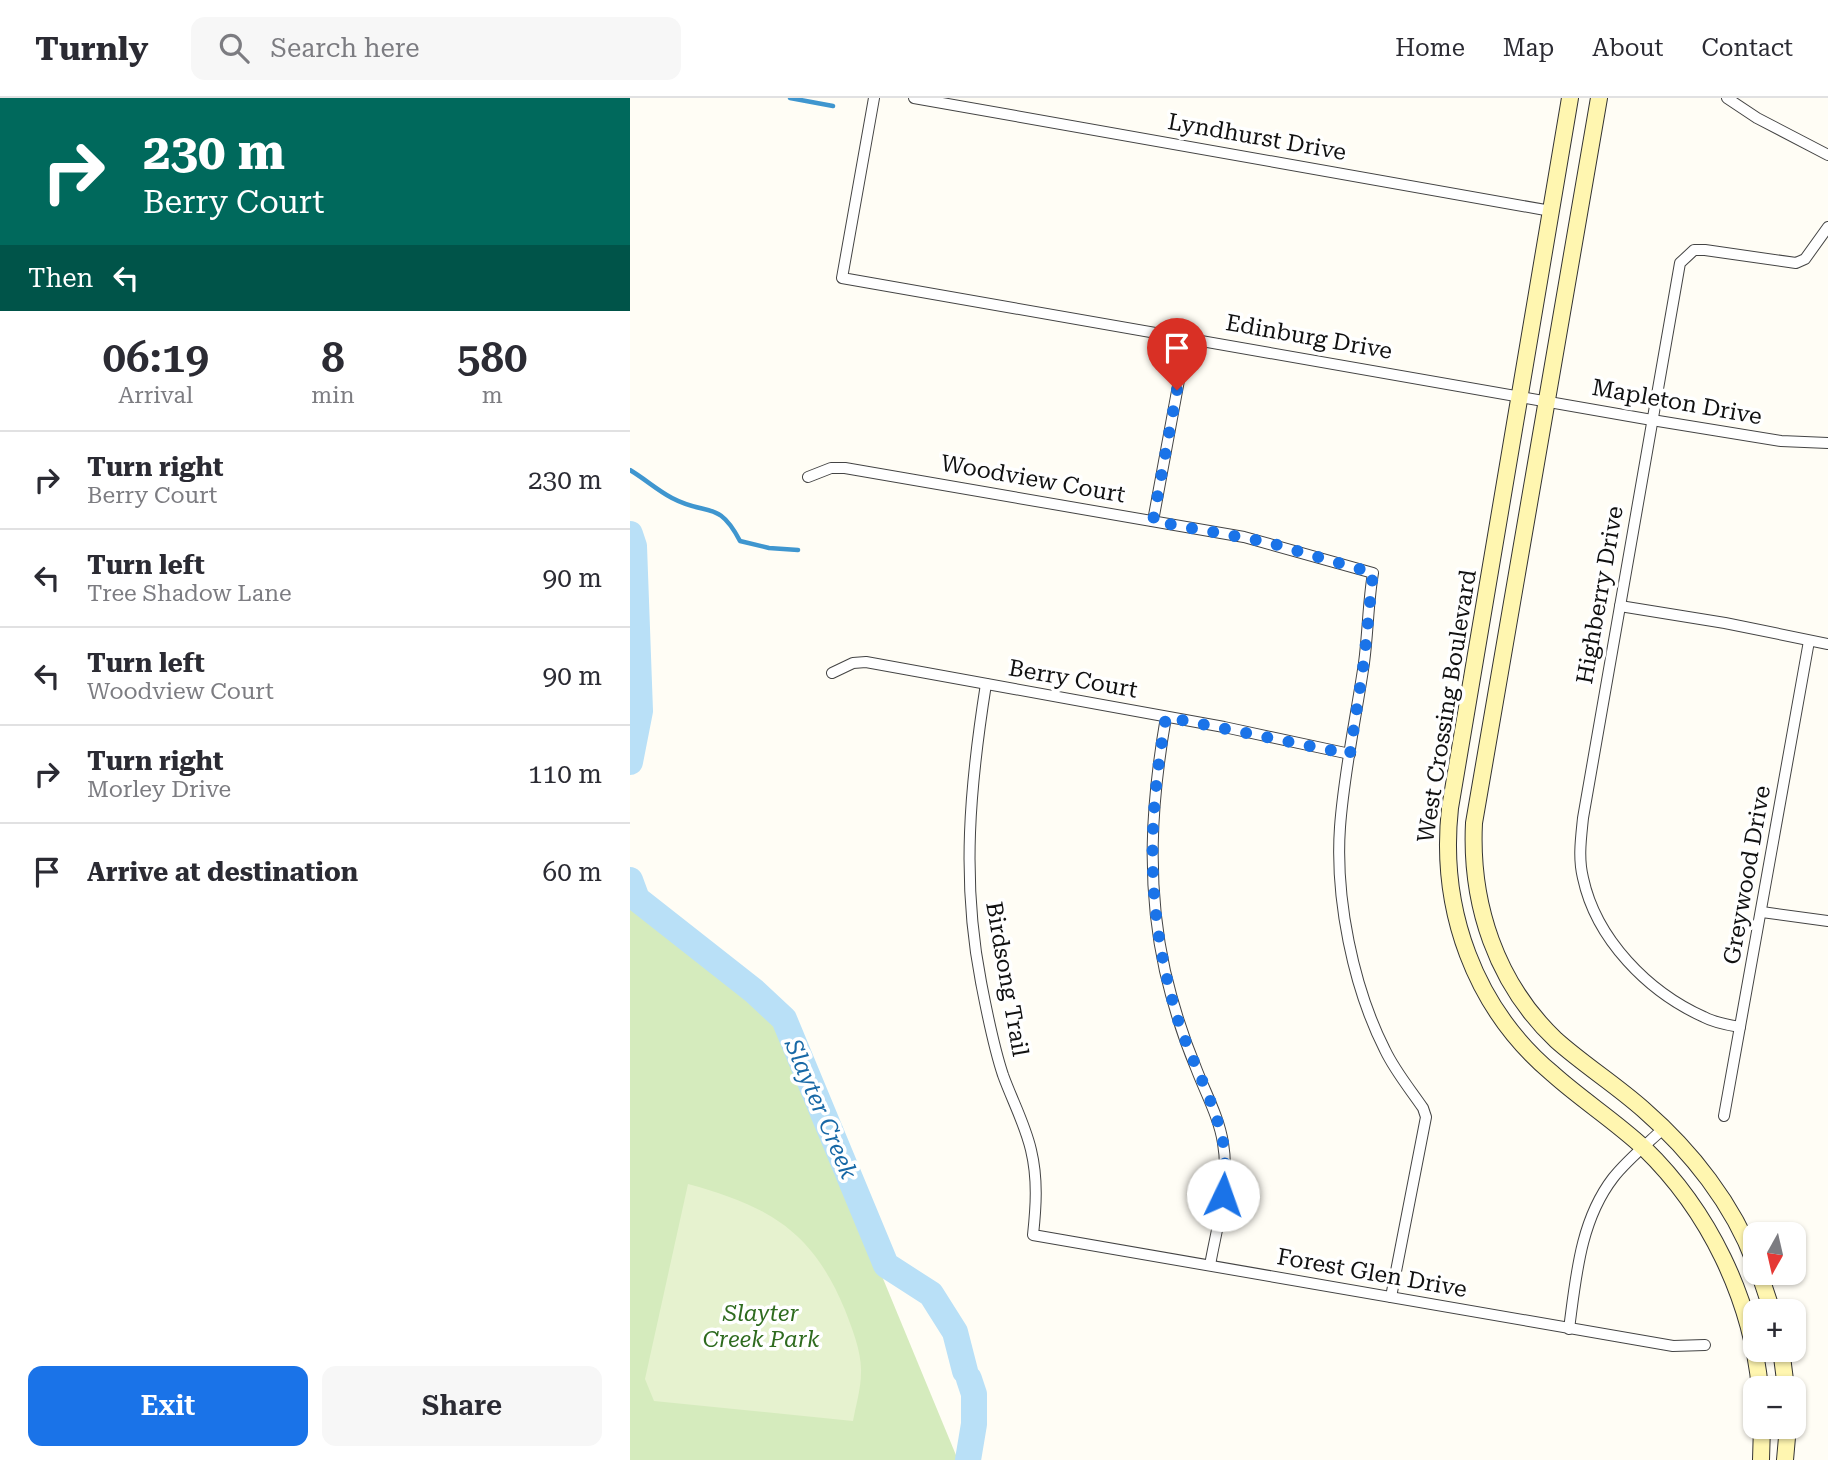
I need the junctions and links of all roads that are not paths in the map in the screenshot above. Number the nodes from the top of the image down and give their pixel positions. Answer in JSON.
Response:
{"nodes":[{"id":1,"x":874,"y":98,"type":"edge"},
{"id":2,"x":914,"y":98,"type":"edge"},
{"id":3,"x":1570,"y":98,"type":"edge"},
{"id":4,"x":1599,"y":98,"type":"edge"},
{"id":5,"x":1727,"y":98,"type":"edge"},
{"id":6,"x":1828,"y":155,"type":"edge"},
{"id":7,"x":1551,"y":211,"type":"junction"},
{"id":8,"x":1828,"y":227,"type":"edge"},
{"id":9,"x":1186,"y":337,"type":"junction"},
{"id":10,"x":1520,"y":396,"type":"junction"},
{"id":11,"x":1545,"y":401,"type":"junction"},
{"id":12,"x":1652,"y":420,"type":"junction"},
{"id":13,"x":1828,"y":443,"type":"edge"},
{"id":14,"x":808,"y":477,"type":"dead end"},
{"id":15,"x":1153,"y":521,"type":"junction"},
{"id":16,"x":1620,"y":606,"type":"junction"},
{"id":17,"x":1809,"y":641,"type":"junction"},
{"id":18,"x":1828,"y":644,"type":"edge"},
{"id":19,"x":832,"y":673,"type":"dead end"},
{"id":20,"x":986,"y":684,"type":"junction"},
{"id":21,"x":1166,"y":717,"type":"junction"},
{"id":22,"x":1350,"y":754,"type":"junction"},
{"id":23,"x":1762,"y":912,"type":"junction"},
{"id":24,"x":1828,"y":921,"type":"edge"},
{"id":25,"x":1740,"y":1027,"type":"junction"},
{"id":26,"x":1724,"y":1116,"type":"dead end"},
{"id":27,"x":1664,"y":1128,"type":"junction"},
{"id":28,"x":1643,"y":1148,"type":"junction"},
{"id":29,"x":1033,"y":1235,"type":"joint"},
{"id":30,"x":1743,"y":1235,"type":"edge"},
{"id":31,"x":1210,"y":1265,"type":"junction"},
{"id":32,"x":1391,"y":1297,"type":"junction"},
{"id":33,"x":1569,"y":1329,"type":"junction"},
{"id":34,"x":1705,"y":1345,"type":"dead end"},
{"id":35,"x":1758,"y":1376,"type":"edge"},
{"id":36,"x":1762,"y":1439,"type":"edge"},
{"id":37,"x":1787,"y":1439,"type":"edge"},
{"id":38,"x":1761,"y":1460,"type":"edge"},
{"id":39,"x":1785,"y":1460,"type":"edge"}],
"edges":[{"from":1,"to":9,"type":"street","name":"Edinburg Drive"},
{"from":2,"to":7,"type":"street","name":"Lyndhurst Drive"},
{"from":3,"to":7,"type":"street","name":"West Crossing Boulevard"},
{"from":4,"to":11,"type":"street","name":"West Crossing Boulevard"},
{"from":5,"to":6,"type":"street"},
{"from":7,"to":10,"type":"street","name":"West Crossing Boulevard"},
{"from":8,"to":12,"type":"street","name":"Highberry Drive"},
{"from":9,"to":10,"type":"street","name":"Edinburg Drive"},
{"from":9,"to":15,"type":"street"},
{"from":10,"to":11,"type":"street","name":"Mapleton Drive"},
{"from":10,"to":28,"type":"street","name":"West Crossing Boulevard"},
{"from":11,"to":12,"type":"street","name":"Mapleton Drive"},
{"from":11,"to":27,"type":"street","name":"West Crossing Boulevard"},
{"from":12,"to":13,"type":"street","name":"Mapleton Drive"},
{"from":12,"to":16,"type":"street","name":"Highberry Drive"},
{"from":14,"to":15,"type":"street","name":"Woodview Court"},
{"from":15,"to":22,"type":"street","name":"Woodview Court"},
{"from":16,"to":17,"type":"street"},
{"from":16,"to":25,"type":"street","name":"Highberry Drive"},
{"from":17,"to":18,"type":"street"},
{"from":17,"to":23,"type":"street","name":"Greywood Drive"},
{"from":19,"to":20,"type":"street","name":"Berry Court"},
{"from":20,"to":21,"type":"street","name":"Berry Court"},
{"from":20,"to":29,"type":"street","name":"Birdsong Trail"},
{"from":21,"to":22,"type":"street","name":"Berry Court"},
{"from":21,"to":31,"type":"street"},
{"from":22,"to":32,"type":"street"},
{"from":23,"to":24,"type":"street"},
{"from":23,"to":25,"type":"street","name":"Greywood Drive"},
{"from":25,"to":26,"type":"street","name":"Greywood Drive"},
{"from":27,"to":28,"type":"street"},
{"from":27,"to":30,"type":"street","name":"West Crossing Boulevard"},
{"from":28,"to":33,"type":"street"},
{"from":28,"to":35,"type":"street","name":"West Crossing Boulevard"},
{"from":29,"to":31,"type":"street","name":"Forest Glen Drive"},
{"from":31,"to":32,"type":"street","name":"Forest Glen Drive"},
{"from":32,"to":33,"type":"street","name":"Forest Glen Drive"},
{"from":33,"to":34,"type":"street","name":"Forest Glen Drive"},
{"from":36,"to":38,"type":"street"},
{"from":37,"to":39,"type":"street"}]}
